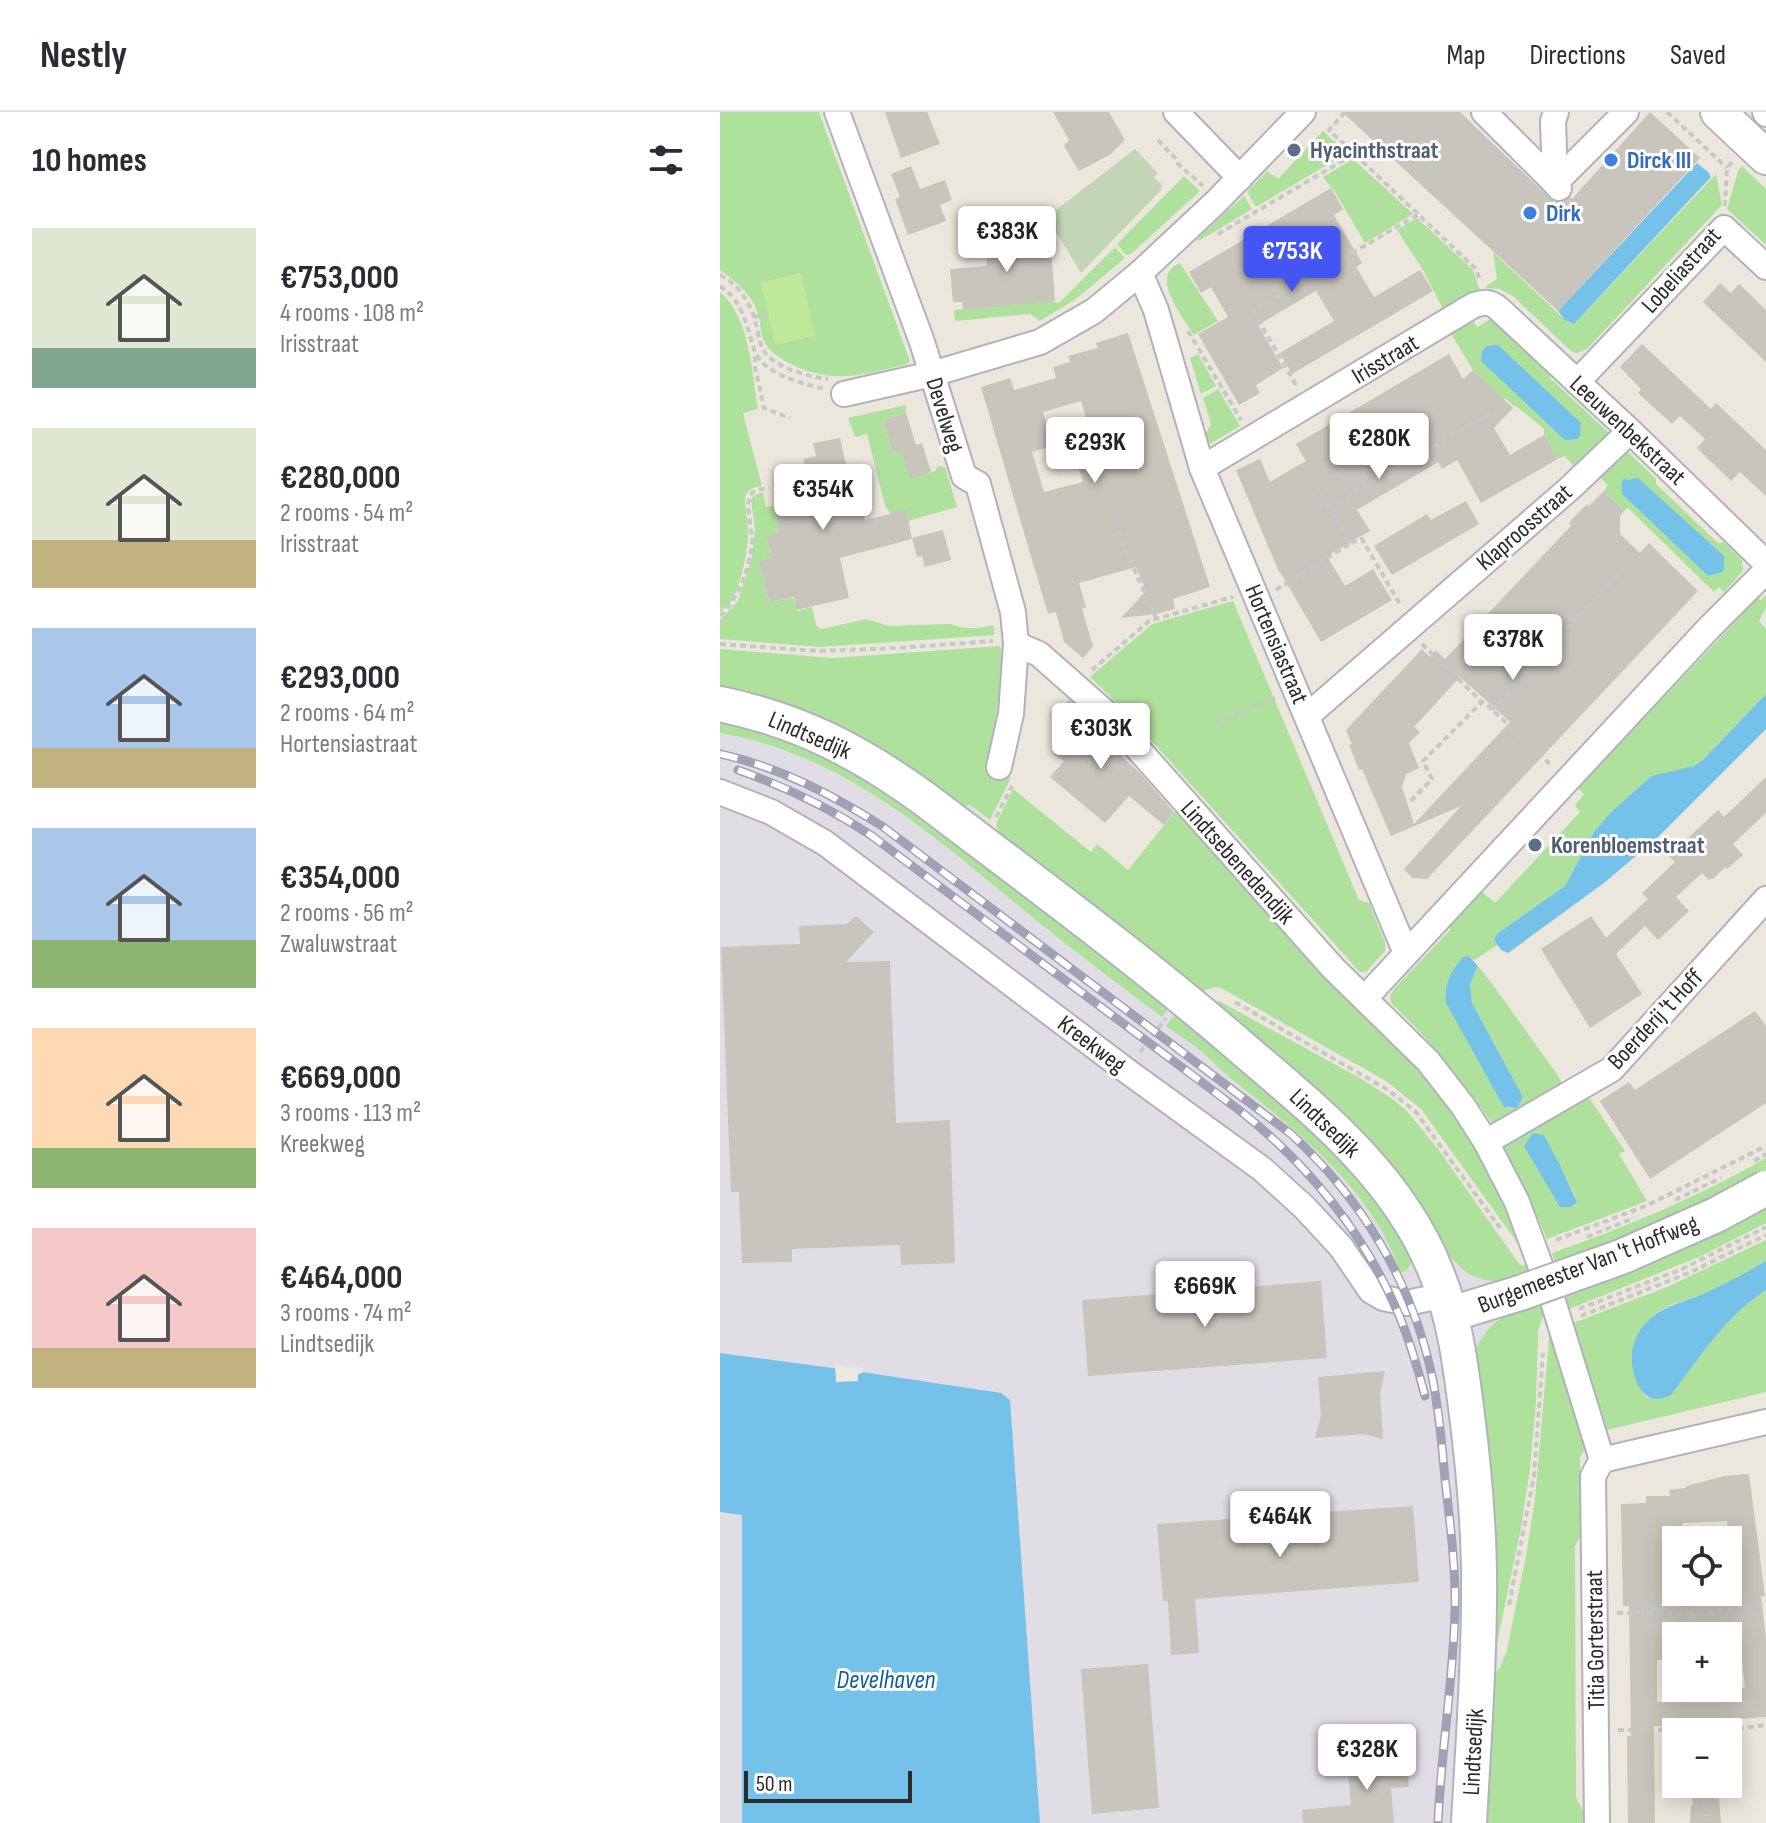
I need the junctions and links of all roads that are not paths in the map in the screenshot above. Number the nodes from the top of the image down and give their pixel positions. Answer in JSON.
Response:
{"nodes":[{"id":1,"x":837,"y":112,"type":"edge"},
{"id":2,"x":1176,"y":112,"type":"edge"},
{"id":3,"x":1303,"y":112,"type":"edge"},
{"id":4,"x":1484,"y":112,"type":"edge"},
{"id":5,"x":1556,"y":112,"type":"edge"},
{"id":6,"x":1626,"y":112,"type":"edge"},
{"id":7,"x":1718,"y":112,"type":"edge"},
{"id":8,"x":1763,"y":130,"type":"edge"},
{"id":9,"x":1240,"y":178,"type":"junction"},
{"id":10,"x":1559,"y":188,"type":"junction"},
{"id":11,"x":1766,"y":267,"type":"edge"},
{"id":12,"x":1140,"y":273,"type":"junction"},
{"id":13,"x":1486,"y":302,"type":"joint"},
{"id":14,"x":932,"y":374,"type":"junction"},
{"id":15,"x":1577,"y":382,"type":"junction"},
{"id":16,"x":841,"y":387,"type":"road end"},
{"id":17,"x":1630,"y":431,"type":"junction"},
{"id":18,"x":1202,"y":468,"type":"junction"},
{"id":19,"x":1766,"y":563,"type":"edge"},
{"id":20,"x":1766,"y":571,"type":"edge"},
{"id":21,"x":1016,"y":644,"type":"junction"},
{"id":22,"x":720,"y":704,"type":"edge"},
{"id":23,"x":1307,"y":716,"type":"junction"},
{"id":24,"x":999,"y":767,"type":"dead end"},
{"id":25,"x":720,"y":792,"type":"edge"},
{"id":26,"x":1766,"y":899,"type":"edge"},
{"id":27,"x":1406,"y":953,"type":"junction"},
{"id":28,"x":1365,"y":998,"type":"junction"},
{"id":29,"x":1486,"y":1142,"type":"junction"},
{"id":30,"x":1758,"y":1176,"type":"edge"},
{"id":31,"x":1544,"y":1292,"type":"junction"},
{"id":32,"x":1448,"y":1305,"type":"junction"},
{"id":33,"x":1766,"y":1422,"type":"edge"},
{"id":34,"x":1602,"y":1460,"type":"junction"},
{"id":35,"x":1469,"y":1823,"type":"edge"},
{"id":36,"x":1597,"y":1823,"type":"edge"}],
"edges":[{"from":1,"to":14,"type":"street","name":"Develweg"},
{"from":2,"to":9,"type":"street"},
{"from":3,"to":9,"type":"street"},
{"from":4,"to":10,"type":"street"},
{"from":5,"to":10,"type":"street"},
{"from":6,"to":10,"type":"street"},
{"from":7,"to":8,"type":"main road"},
{"from":9,"to":12,"type":"street"},
{"from":11,"to":15,"type":"street","name":"Lobeliastraat"},
{"from":12,"to":14,"type":"street"},
{"from":12,"to":18,"type":"street","name":"Hortensiastraat"},
{"from":13,"to":15,"type":"street","name":"Leeuwenbekstraat"},
{"from":13,"to":18,"type":"street","name":"Irisstraat"},
{"from":14,"to":16,"type":"street"},
{"from":14,"to":21,"type":"street","name":"Develweg"},
{"from":15,"to":17,"type":"street","name":"Leeuwenbekstraat"},
{"from":17,"to":19,"type":"street","name":"Leeuwenbekstraat"},
{"from":17,"to":23,"type":"street","name":"Klaproosstraat"},
{"from":18,"to":23,"type":"street","name":"Hortensiastraat"},
{"from":20,"to":27,"type":"street"},
{"from":21,"to":24,"type":"street","name":"Develweg"},
{"from":21,"to":28,"type":"street","name":"Lindtsebenedendijk"},
{"from":22,"to":32,"type":"main road","name":"Lindtsedijk"},
{"from":23,"to":27,"type":"street","name":"Hortensiastraat"},
{"from":25,"to":32,"type":"street","name":"Kreekweg"},
{"from":26,"to":29,"type":"street","name":"Boerderij 't Hoff"},
{"from":27,"to":28,"type":"street"},
{"from":28,"to":29,"type":"street","name":"Lindtsebenedendijk"},
{"from":29,"to":31,"type":"street","name":"Lindtsebenedendijk"},
{"from":30,"to":31,"type":"main road","name":"Burgemeester Van 't Hoffweg","bridge":true},
{"from":31,"to":32,"type":"main road","name":"Burgemeester Van 't Hoffweg"},
{"from":31,"to":34,"type":"street","name":"Lindtsebenedendijk"},
{"from":32,"to":35,"type":"main road","name":"Lindtsedijk"},
{"from":33,"to":34,"type":"street"},
{"from":34,"to":36,"type":"street","name":"Titia Gorterstraat"}]}
